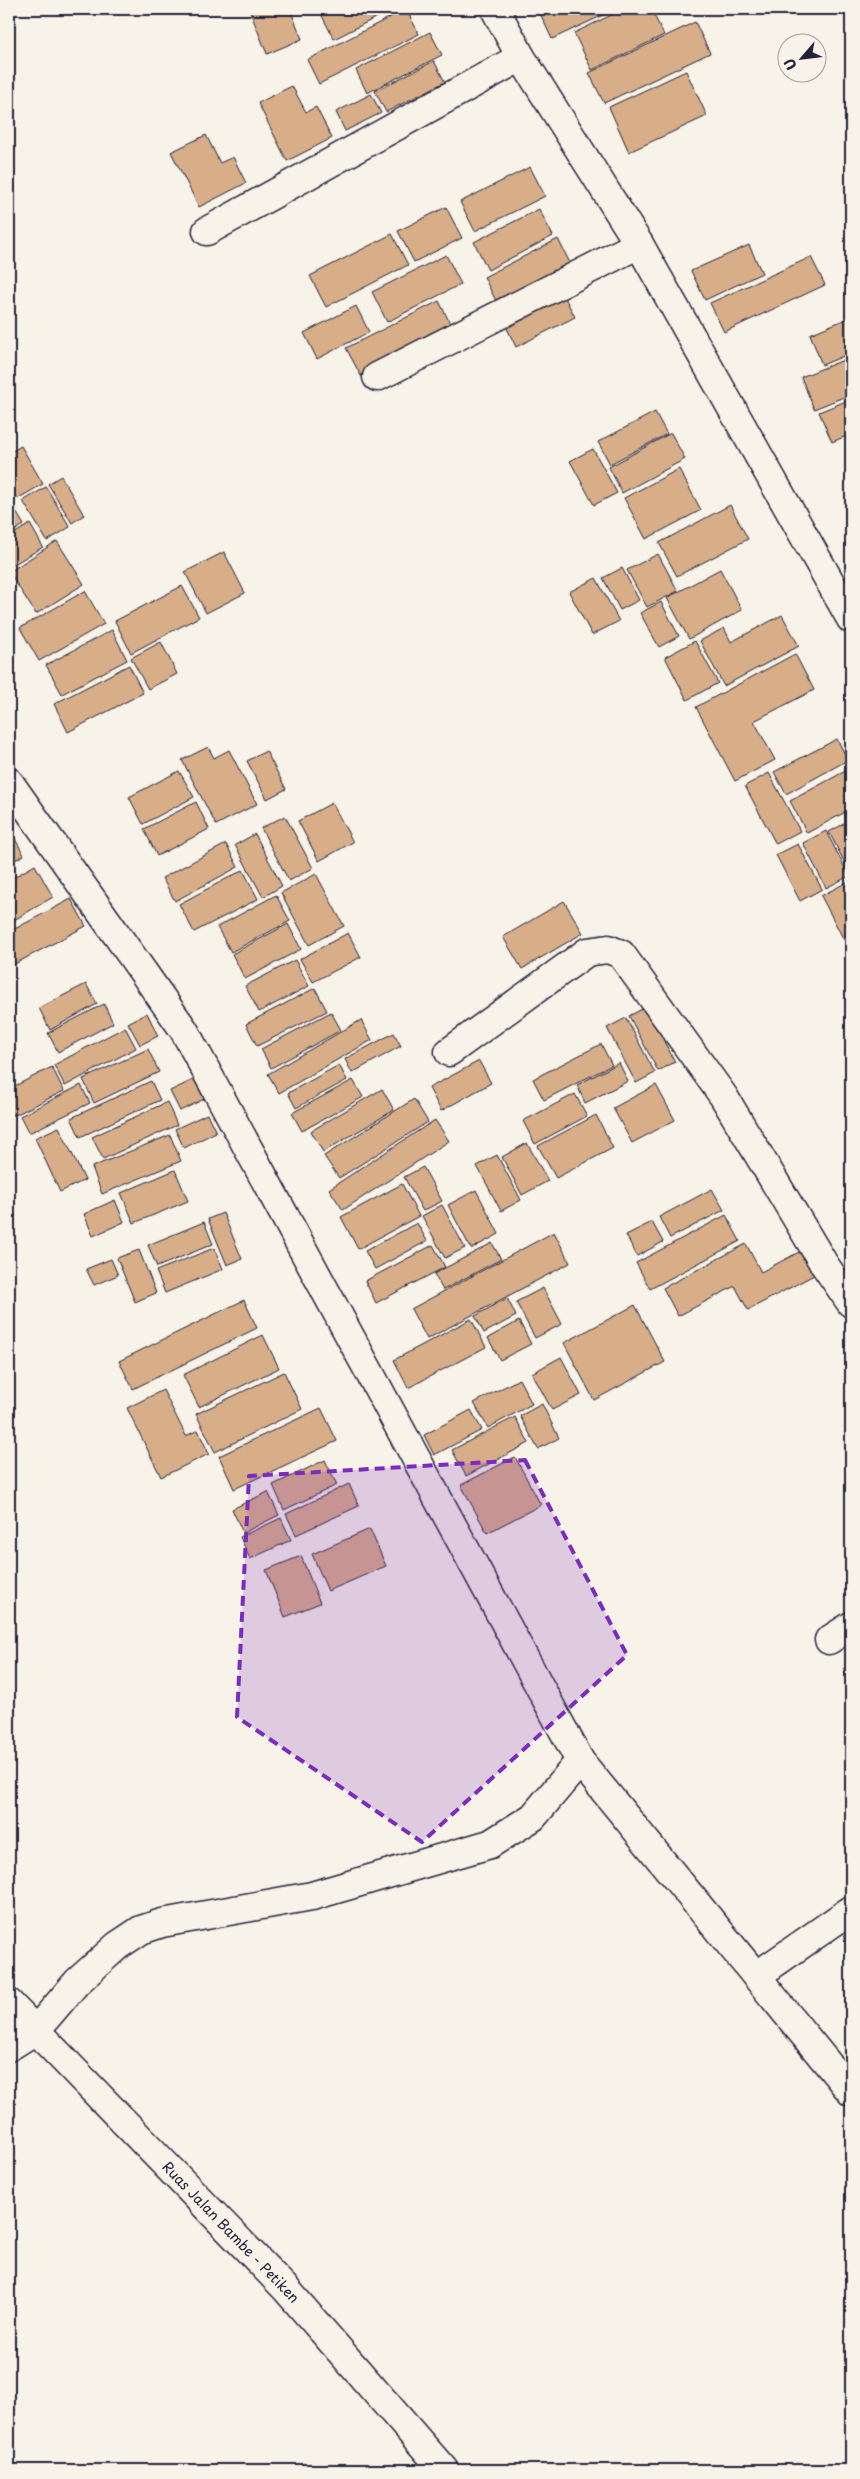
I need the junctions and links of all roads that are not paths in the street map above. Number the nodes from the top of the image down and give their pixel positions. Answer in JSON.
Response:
{"nodes":[{"id":1,"x":495,"y":9,"type":"edge"},
{"id":2,"x":521,"y":57,"type":"junction"},
{"id":3,"x":207,"y":231,"type":"dead end"},
{"id":4,"x":639,"y":244,"type":"junction"},
{"id":5,"x":377,"y":377,"type":"dead end"},
{"id":6,"x":851,"y":619,"type":"edge"},
{"id":7,"x":9,"y":782,"type":"edge"},
{"id":8,"x":449,"y":1052,"type":"dead end"},
{"id":9,"x":851,"y":1303,"type":"edge"},
{"id":10,"x":851,"y":1626,"type":"edge"},
{"id":11,"x":828,"y":1640,"type":"dead end"},
{"id":12,"x":580,"y":1761,"type":"junction"},
{"id":13,"x":851,"y":1910,"type":"edge"},
{"id":14,"x":756,"y":1976,"type":"junction"},
{"id":15,"x":9,"y":2003,"type":"edge"},
{"id":16,"x":36,"y":2030,"type":"junction"},
{"id":17,"x":9,"y":2047,"type":"edge"},
{"id":18,"x":851,"y":2092,"type":"edge"},
{"id":19,"x":444,"y":2470,"type":"edge"}],
"edges":[{"from":1,"to":2,"type":"street"},
{"from":2,"to":3,"type":"street"},
{"from":2,"to":4,"type":"street"},
{"from":4,"to":5,"type":"street"},
{"from":4,"to":6,"type":"street"},
{"from":7,"to":12,"type":"street"},
{"from":8,"to":9,"type":"street"},
{"from":10,"to":11,"type":"street"},
{"from":12,"to":14,"type":"street"},
{"from":12,"to":16,"type":"street"},
{"from":13,"to":14,"type":"street"},
{"from":14,"to":18,"type":"street"},
{"from":15,"to":16,"type":"street","name":"Ruas Jalan Bambe - Petiken"},
{"from":16,"to":17,"type":"street"},
{"from":16,"to":19,"type":"street","name":"Ruas Jalan Bambe - Petiken"}]}
